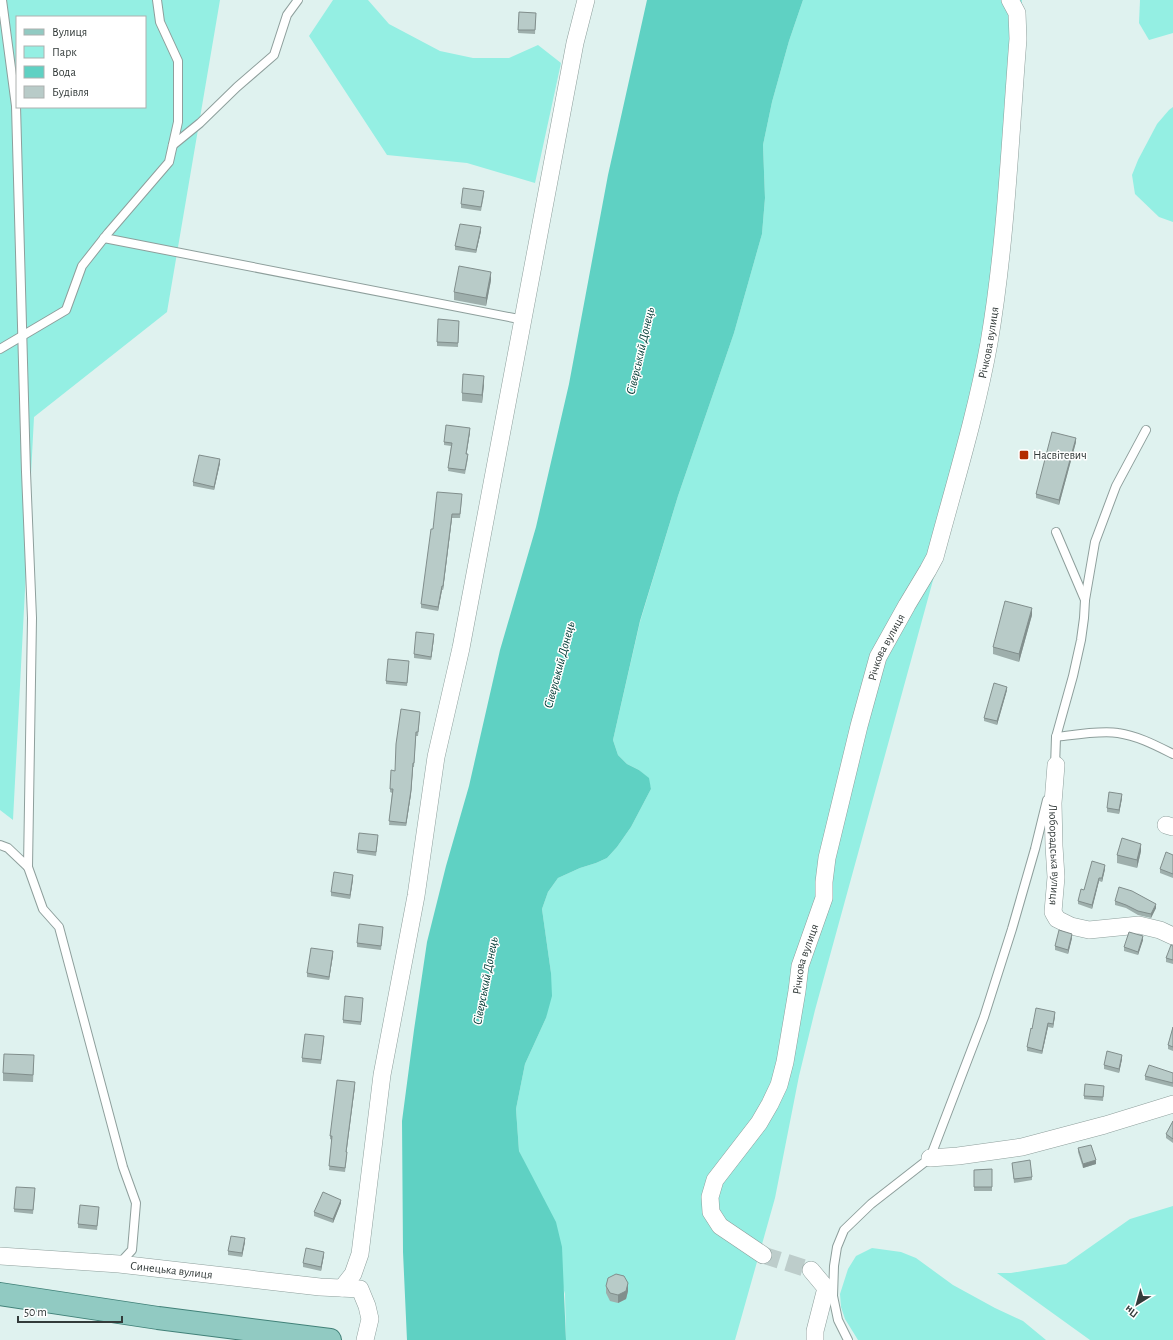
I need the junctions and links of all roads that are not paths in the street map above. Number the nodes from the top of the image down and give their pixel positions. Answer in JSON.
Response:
{"nodes":[{"id":1,"x":2,"y":0,"type":"edge"},
{"id":2,"x":157,"y":0,"type":"edge"},
{"id":3,"x":298,"y":0,"type":"edge"},
{"id":4,"x":586,"y":0,"type":"edge"},
{"id":5,"x":1010,"y":0,"type":"edge"},
{"id":6,"x":16,"y":106,"type":"edge"},
{"id":7,"x":16,"y":108,"type":"edge"},
{"id":8,"x":173,"y":145,"type":"junction"},
{"id":9,"x":104,"y":238,"type":"junction"},
{"id":10,"x":524,"y":320,"type":"junction"},
{"id":11,"x":22,"y":337,"type":"junction"},
{"id":12,"x":0,"y":349,"type":"edge"},
{"id":13,"x":1146,"y":430,"type":"dead end"},
{"id":14,"x":1056,"y":532,"type":"dead end"},
{"id":15,"x":1085,"y":600,"type":"junction"},
{"id":16,"x":1056,"y":737,"type":"junction"},
{"id":17,"x":1173,"y":754,"type":"edge"},
{"id":18,"x":1056,"y":765,"type":"junction"},
{"id":19,"x":0,"y":845,"type":"edge"},
{"id":20,"x":28,"y":868,"type":"junction"},
{"id":21,"x":1173,"y":936,"type":"edge"},
{"id":22,"x":1173,"y":1104,"type":"edge"},
{"id":23,"x":930,"y":1158,"type":"junction"},
{"id":24,"x":763,"y":1255,"type":"tunnel mouth"},
{"id":25,"x":0,"y":1256,"type":"edge"},
{"id":26,"x":119,"y":1264,"type":"junction"},
{"id":27,"x":811,"y":1270,"type":"tunnel mouth"},
{"id":28,"x":342,"y":1288,"type":"junction"},
{"id":29,"x":0,"y":1294,"type":"edge"},
{"id":30,"x":330,"y":1340,"type":"edge"},
{"id":31,"x":365,"y":1340,"type":"edge"},
{"id":32,"x":815,"y":1340,"type":"edge"},
{"id":33,"x":848,"y":1340,"type":"edge"}],
"edges":[{"from":1,"to":6,"type":"lane"},
{"from":2,"to":8,"type":"lane"},
{"from":3,"to":8,"type":"lane"},
{"from":4,"to":10,"type":"street"},
{"from":5,"to":24,"type":"street","name":"Річкова вулиця"},
{"from":7,"to":11,"type":"lane"},
{"from":8,"to":9,"type":"lane"},
{"from":9,"to":10,"type":"lane"},
{"from":9,"to":11,"type":"lane"},
{"from":10,"to":28,"type":"street"},
{"from":11,"to":12,"type":"lane"},
{"from":11,"to":20,"type":"lane"},
{"from":13,"to":15,"type":"lane"},
{"from":14,"to":15,"type":"lane"},
{"from":15,"to":16,"type":"lane"},
{"from":16,"to":17,"type":"lane"},
{"from":16,"to":18,"type":"lane"},
{"from":18,"to":21,"type":"street","name":"Люборадська вулиця"},
{"from":18,"to":23,"type":"lane"},
{"from":19,"to":20,"type":"lane"},
{"from":20,"to":26,"type":"lane"},
{"from":22,"to":23,"type":"street"},
{"from":23,"to":33,"type":"lane"},
{"from":25,"to":26,"type":"street","name":"Синецька вулиця"},
{"from":26,"to":28,"type":"street","name":"Синецька вулиця"},
{"from":27,"to":32,"type":"street"},
{"from":28,"to":31,"type":"street","name":"Синецька вулиця"},
{"from":29,"to":30,"type":"main road"}]}
